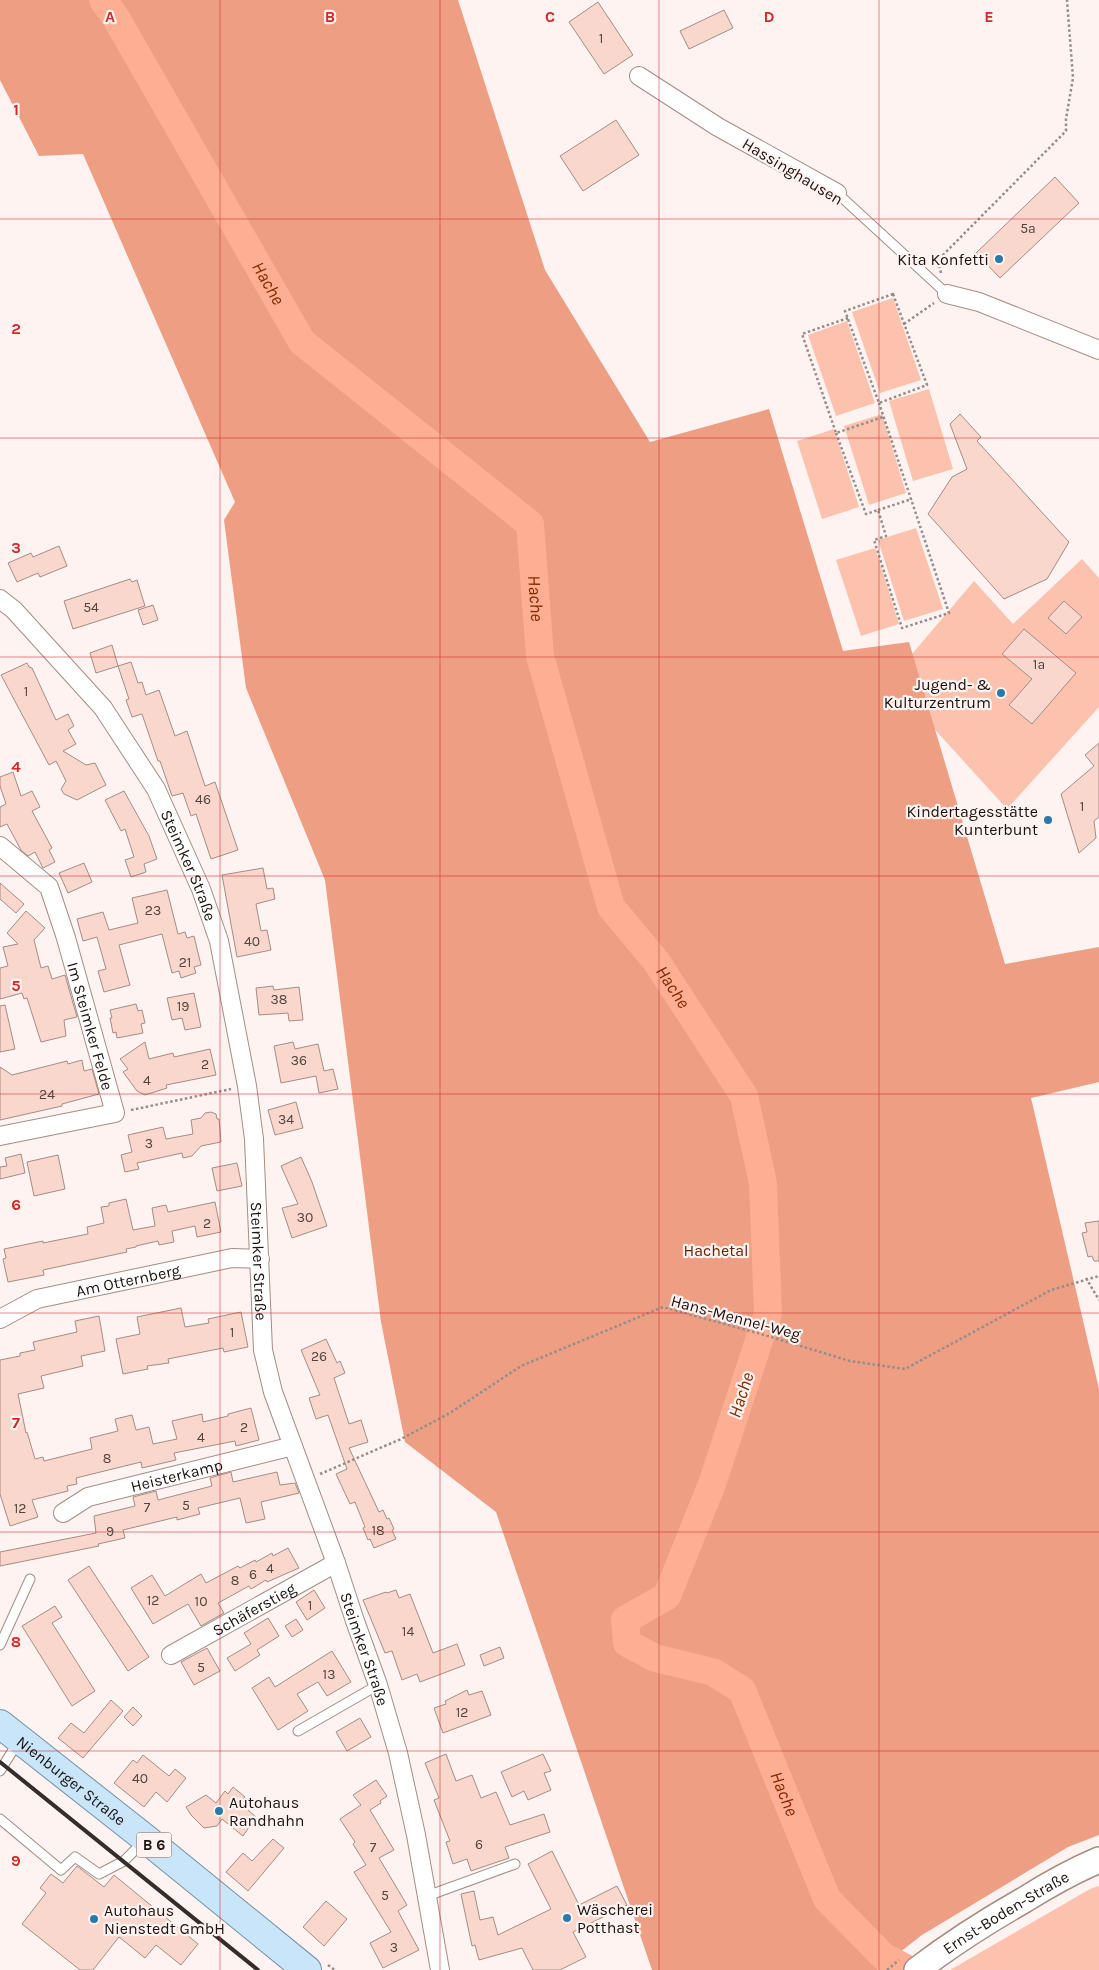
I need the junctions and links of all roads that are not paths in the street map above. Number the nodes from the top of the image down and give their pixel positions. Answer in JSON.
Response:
{"nodes":[{"id":1,"x":639,"y":76,"type":"dead end"},
{"id":2,"x":837,"y":194,"type":"joint"},
{"id":3,"x":947,"y":294,"type":"joint"},
{"id":4,"x":1099,"y":350,"type":"edge"},
{"id":5,"x":0,"y":599,"type":"edge"},
{"id":6,"x":7,"y":614,"type":"edge"},
{"id":7,"x":0,"y":846,"type":"edge"},
{"id":8,"x":0,"y":1136,"type":"edge"},
{"id":9,"x":260,"y":1259,"type":"junction"},
{"id":10,"x":0,"y":1319,"type":"edge"},
{"id":11,"x":293,"y":1446,"type":"junction"},
{"id":12,"x":64,"y":1513,"type":"dead end"},
{"id":13,"x":336,"y":1563,"type":"junction"},
{"id":14,"x":30,"y":1579,"type":"dead end"},
{"id":15,"x":0,"y":1645,"type":"edge"},
{"id":16,"x":171,"y":1655,"type":"dead end"},
{"id":17,"x":378,"y":1685,"type":"junction"},
{"id":18,"x":298,"y":1731,"type":"dead end"},
{"id":19,"x":10,"y":1732,"type":"edge"},
{"id":20,"x":0,"y":1771,"type":"edge"},
{"id":21,"x":0,"y":1818,"type":"edge"},
{"id":22,"x":146,"y":1839,"type":"junction"},
{"id":23,"x":1099,"y":1860,"type":"edge"},
{"id":24,"x":515,"y":1864,"type":"dead end"},
{"id":25,"x":427,"y":1896,"type":"junction"},
{"id":26,"x":927,"y":1963,"type":"edge"},
{"id":27,"x":306,"y":1970,"type":"edge"},
{"id":28,"x":440,"y":1970,"type":"edge"}],
"edges":[{"from":1,"to":2,"type":"street","name":"Hassinghausen"},
{"from":2,"to":3,"type":"lane","name":"Hassinghausen"},
{"from":3,"to":4,"type":"street","name":"Hassinghausen"},
{"from":5,"to":6,"type":"street","name":"Steimker Straße"},
{"from":6,"to":9,"type":"street","name":"Steimker Straße"},
{"from":7,"to":8,"type":"street","name":"Im Steimker Felde"},
{"from":9,"to":10,"type":"street","name":"Am Otternberg"},
{"from":9,"to":11,"type":"street","name":"Steimker Straße"},
{"from":11,"to":12,"type":"street","name":"Heisterkamp"},
{"from":11,"to":13,"type":"street","name":"Steimker Straße"},
{"from":13,"to":16,"type":"street","name":"Schäferstieg"},
{"from":13,"to":17,"type":"street","name":"Steimker Straße"},
{"from":14,"to":15,"type":"lane"},
{"from":17,"to":18,"type":"lane"},
{"from":17,"to":25,"type":"street","name":"Steimker Straße"},
{"from":19,"to":20,"type":"lane"},
{"from":19,"to":22,"type":"main road","name":"Nienburger Straße","number":"B 6"},
{"from":21,"to":22,"type":"lane"},
{"from":22,"to":27,"type":"main road","name":"Nienburger Straße","number":"B 6"},
{"from":23,"to":26,"type":"main road","name":"Ernst-Boden-Straße"},
{"from":24,"to":25,"type":"lane"},
{"from":25,"to":28,"type":"street","name":"Steimker Straße"}]}
